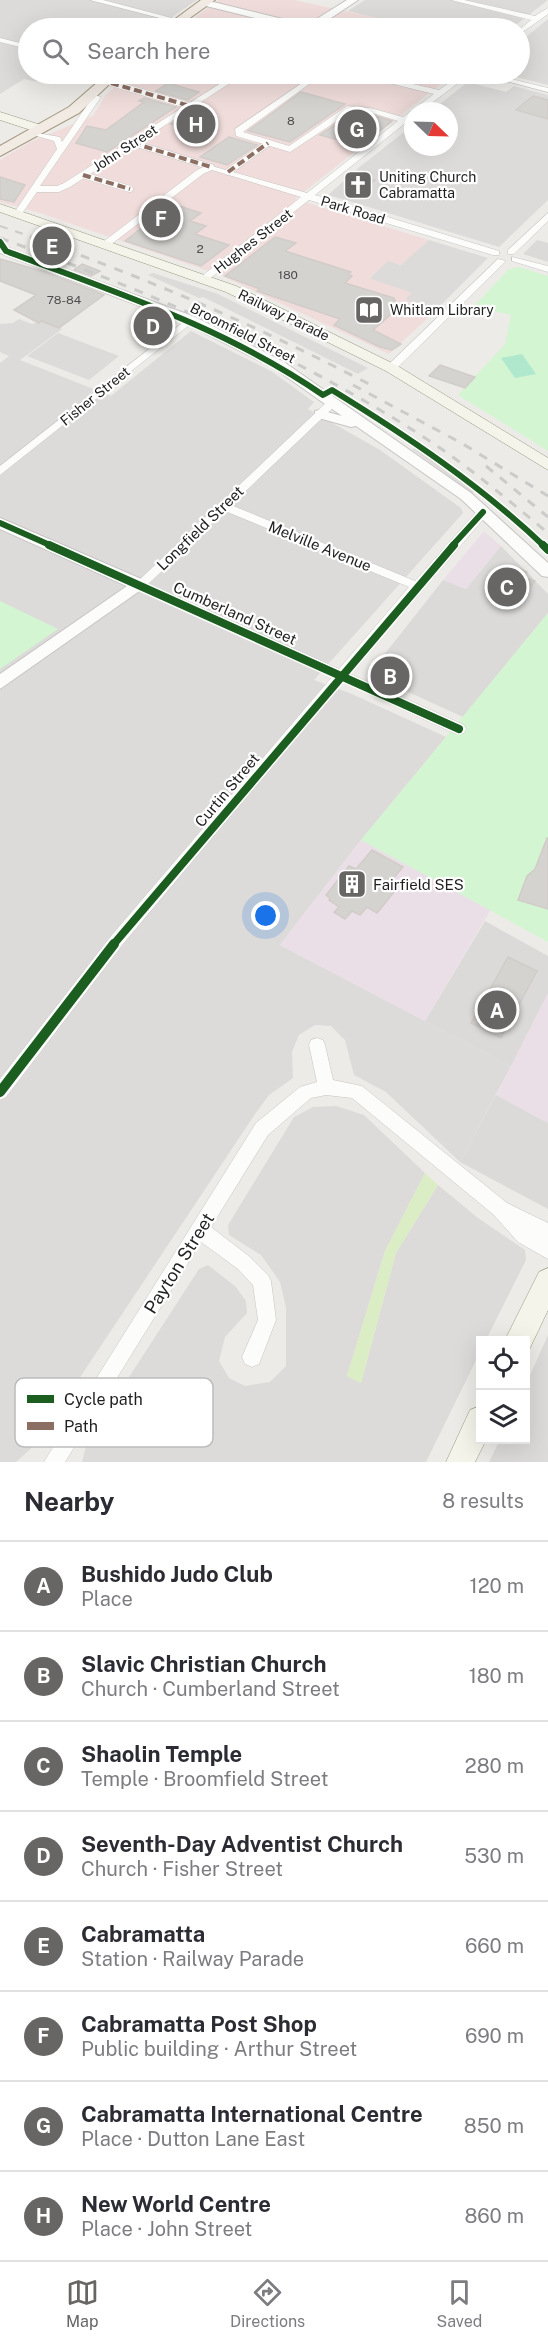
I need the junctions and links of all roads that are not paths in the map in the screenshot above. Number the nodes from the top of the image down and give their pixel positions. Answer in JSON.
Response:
{"nodes":[{"id":1,"x":94,"y":0,"type":"edge"},
{"id":2,"x":353,"y":0,"type":"edge"},
{"id":3,"x":455,"y":0,"type":"edge"},
{"id":4,"x":207,"y":2,"type":"edge"},
{"id":5,"x":548,"y":10,"type":"edge"},
{"id":6,"x":152,"y":18,"type":"edge"},
{"id":7,"x":184,"y":18,"type":"edge"},
{"id":8,"x":269,"y":18,"type":"edge"},
{"id":9,"x":324,"y":18,"type":"edge"},
{"id":10,"x":537,"y":19,"type":"junction"},
{"id":11,"x":530,"y":24,"type":"edge"},
{"id":12,"x":0,"y":40,"type":"edge"},
{"id":13,"x":18,"y":44,"type":"edge"},
{"id":14,"x":106,"y":84,"type":"edge"},
{"id":15,"x":109,"y":84,"type":"edge"},
{"id":16,"x":133,"y":84,"type":"edge"},
{"id":17,"x":224,"y":84,"type":"edge"},
{"id":18,"x":305,"y":84,"type":"edge"},
{"id":19,"x":404,"y":84,"type":"edge"},
{"id":20,"x":452,"y":84,"type":"edge"},
{"id":21,"x":524,"y":84,"type":"edge"},
{"id":22,"x":548,"y":90,"type":"edge"},
{"id":23,"x":440,"y":93,"type":"junction"},
{"id":24,"x":97,"y":97,"type":"junction"},
{"id":25,"x":428,"y":102,"type":"edge"},
{"id":26,"x":190,"y":106,"type":"junction"},
{"id":27,"x":0,"y":116,"type":"edge"},
{"id":28,"x":404,"y":120,"type":"joint"},
{"id":29,"x":38,"y":132,"type":"junction"},
{"id":30,"x":133,"y":143,"type":"junction"},
{"id":31,"x":268,"y":143,"type":"junction"},
{"id":32,"x":61,"y":149,"type":"junction"},
{"id":33,"x":0,"y":152,"type":"edge"},
{"id":34,"x":211,"y":167,"type":"junction"},
{"id":35,"x":228,"y":172,"type":"junction"},
{"id":36,"x":84,"y":175,"type":"junction"},
{"id":37,"x":35,"y":189,"type":"junction"},
{"id":38,"x":130,"y":189,"type":"dead end"},
{"id":39,"x":310,"y":197,"type":"junction"},
{"id":40,"x":0,"y":208,"type":"edge"},
{"id":41,"x":18,"y":213,"type":"junction"},
{"id":42,"x":548,"y":216,"type":"edge"},
{"id":43,"x":106,"y":244,"type":"junction"},
{"id":44,"x":0,"y":249,"type":"edge"},
{"id":45,"x":513,"y":255,"type":"junction"},
{"id":46,"x":499,"y":257,"type":"junction"},
{"id":47,"x":548,"y":269,"type":"edge"},
{"id":48,"x":206,"y":278,"type":"junction"},
{"id":49,"x":189,"y":320,"type":"junction"},
{"id":50,"x":391,"y":368,"type":"junction"},
{"id":51,"x":333,"y":402,"type":"junction"},
{"id":52,"x":321,"y":414,"type":"junction"},
{"id":53,"x":377,"y":434,"type":"junction"},
{"id":54,"x":548,"y":465,"type":"edge"},
{"id":55,"x":0,"y":472,"type":"edge"},
{"id":56,"x":223,"y":506,"type":"junction"},
{"id":57,"x":483,"y":512,"type":"junction"},
{"id":58,"x":0,"y":524,"type":"edge"},
{"id":59,"x":548,"y":572,"type":"edge"},
{"id":60,"x":140,"y":585,"type":"junction"},
{"id":61,"x":417,"y":586,"type":"junction"},
{"id":62,"x":342,"y":676,"type":"junction"},
{"id":63,"x":0,"y":683,"type":"edge"},
{"id":64,"x":459,"y":729,"type":"dead end"},
{"id":65,"x":317,"y":1046,"type":"dead end"},
{"id":66,"x":326,"y":1087,"type":"junction"},
{"id":67,"x":0,"y":1092,"type":"edge"},
{"id":68,"x":500,"y":1209,"type":"junction"},
{"id":69,"x":200,"y":1230,"type":"junction"},
{"id":70,"x":548,"y":1232,"type":"edge"},
{"id":71,"x":548,"y":1250,"type":"edge"},
{"id":72,"x":545,"y":1294,"type":"edge"},
{"id":73,"x":522,"y":1336,"type":"edge"},
{"id":74,"x":252,"y":1357,"type":"dead end"},
{"id":75,"x":107,"y":1378,"type":"edge"},
{"id":76,"x":476,"y":1428,"type":"edge"},
{"id":77,"x":63,"y":1447,"type":"edge"},
{"id":78,"x":54,"y":1462,"type":"edge"},
{"id":79,"x":460,"y":1462,"type":"edge"}],
"edges":[{"from":1,"to":6,"type":"street"},
{"from":2,"to":9,"type":"street"},
{"from":3,"to":10,"type":"street"},
{"from":4,"to":7,"type":"main road"},
{"from":4,"to":8,"type":"street"},
{"from":5,"to":10,"type":"street"},
{"from":10,"to":11,"type":"street"},
{"from":12,"to":13,"type":"street"},
{"from":14,"to":29,"type":"main road"},
{"from":15,"to":24,"type":"main road"},
{"from":16,"to":26,"type":"street"},
{"from":17,"to":26,"type":"street","name":"John Street"},
{"from":18,"to":31,"type":"street"},
{"from":19,"to":23,"type":"street"},
{"from":20,"to":23,"type":"street","name":"Hughes Street"},
{"from":21,"to":22,"type":"street"},
{"from":23,"to":25,"type":"street","name":"Hughes Street"},
{"from":24,"to":29,"type":"main road"},
{"from":24,"to":32,"type":"street"},
{"from":26,"to":30,"type":"street","name":"John Street"},
{"from":27,"to":29,"type":"main road"},
{"from":28,"to":31,"type":"street"},
{"from":28,"to":39,"type":"street","name":"Hughes Street"},
{"from":29,"to":32,"type":"street"},
{"from":29,"to":33,"type":"main road"},
{"from":30,"to":34,"type":"street"},
{"from":30,"to":36,"type":"street","name":"John Street"},
{"from":31,"to":35,"type":"street"},
{"from":32,"to":37,"type":"street"},
{"from":34,"to":35,"type":"street","name":"Park Road"},
{"from":34,"to":43,"type":"street"},
{"from":35,"to":39,"type":"street","name":"Park Road"},
{"from":36,"to":37,"type":"street","name":"John Street"},
{"from":36,"to":38,"type":"street"},
{"from":37,"to":41,"type":"street"},
{"from":39,"to":46,"type":"street","name":"Park Road"},
{"from":39,"to":48,"type":"street","name":"Hughes Street"},
{"from":40,"to":41,"type":"main road","name":"Railway Parade"},
{"from":41,"to":43,"type":"main road","name":"Railway Parade"},
{"from":42,"to":45,"type":"street"},
{"from":43,"to":48,"type":"main road","name":"Railway Parade"},
{"from":44,"to":49,"type":"street","name":"Broomfield Street"},
{"from":45,"to":46,"type":"street"},
{"from":45,"to":47,"type":"street"},
{"from":46,"to":50,"type":"street"},
{"from":48,"to":50,"type":"main road","name":"Railway Parade"},
{"from":49,"to":51,"type":"street","name":"Broomfield Street"},
{"from":49,"to":55,"type":"street","name":"Fisher Street"},
{"from":50,"to":54,"type":"main road","name":"Railway Parade"},
{"from":51,"to":52,"type":"street","name":"Longfield Street"},
{"from":51,"to":53,"type":"street","name":"Broomfield Street"},
{"from":52,"to":53,"type":"street"},
{"from":52,"to":56,"type":"street","name":"Longfield Street"},
{"from":53,"to":57,"type":"street","name":"Broomfield Street"},
{"from":56,"to":60,"type":"street","name":"Longfield Street"},
{"from":56,"to":61,"type":"street","name":"Melville Avenue"},
{"from":57,"to":59,"type":"street","name":"Broomfield Street"},
{"from":57,"to":61,"type":"street","name":"Curtin Street"},
{"from":58,"to":60,"type":"street","name":"Cumberland Street"},
{"from":60,"to":62,"type":"street","name":"Cumberland Street"},
{"from":60,"to":63,"type":"street","name":"Longfield Street"},
{"from":61,"to":62,"type":"street","name":"Curtin Street"},
{"from":62,"to":64,"type":"street","name":"Cumberland Street"},
{"from":62,"to":67,"type":"street","name":"Curtin Street"},
{"from":65,"to":66,"type":"street"},
{"from":66,"to":68,"type":"street","name":"Payton Street"},
{"from":66,"to":69,"type":"street","name":"Payton Street"},
{"from":68,"to":70,"type":"street","name":"Payton Street"},
{"from":68,"to":71,"type":"street","name":"Payton Street"},
{"from":69,"to":74,"type":"street"},
{"from":69,"to":75,"type":"street","name":"Payton Street"},
{"from":72,"to":73,"type":"main road"},
{"from":76,"to":79,"type":"main road"},
{"from":77,"to":78,"type":"street","name":"Payton Street"}]}
